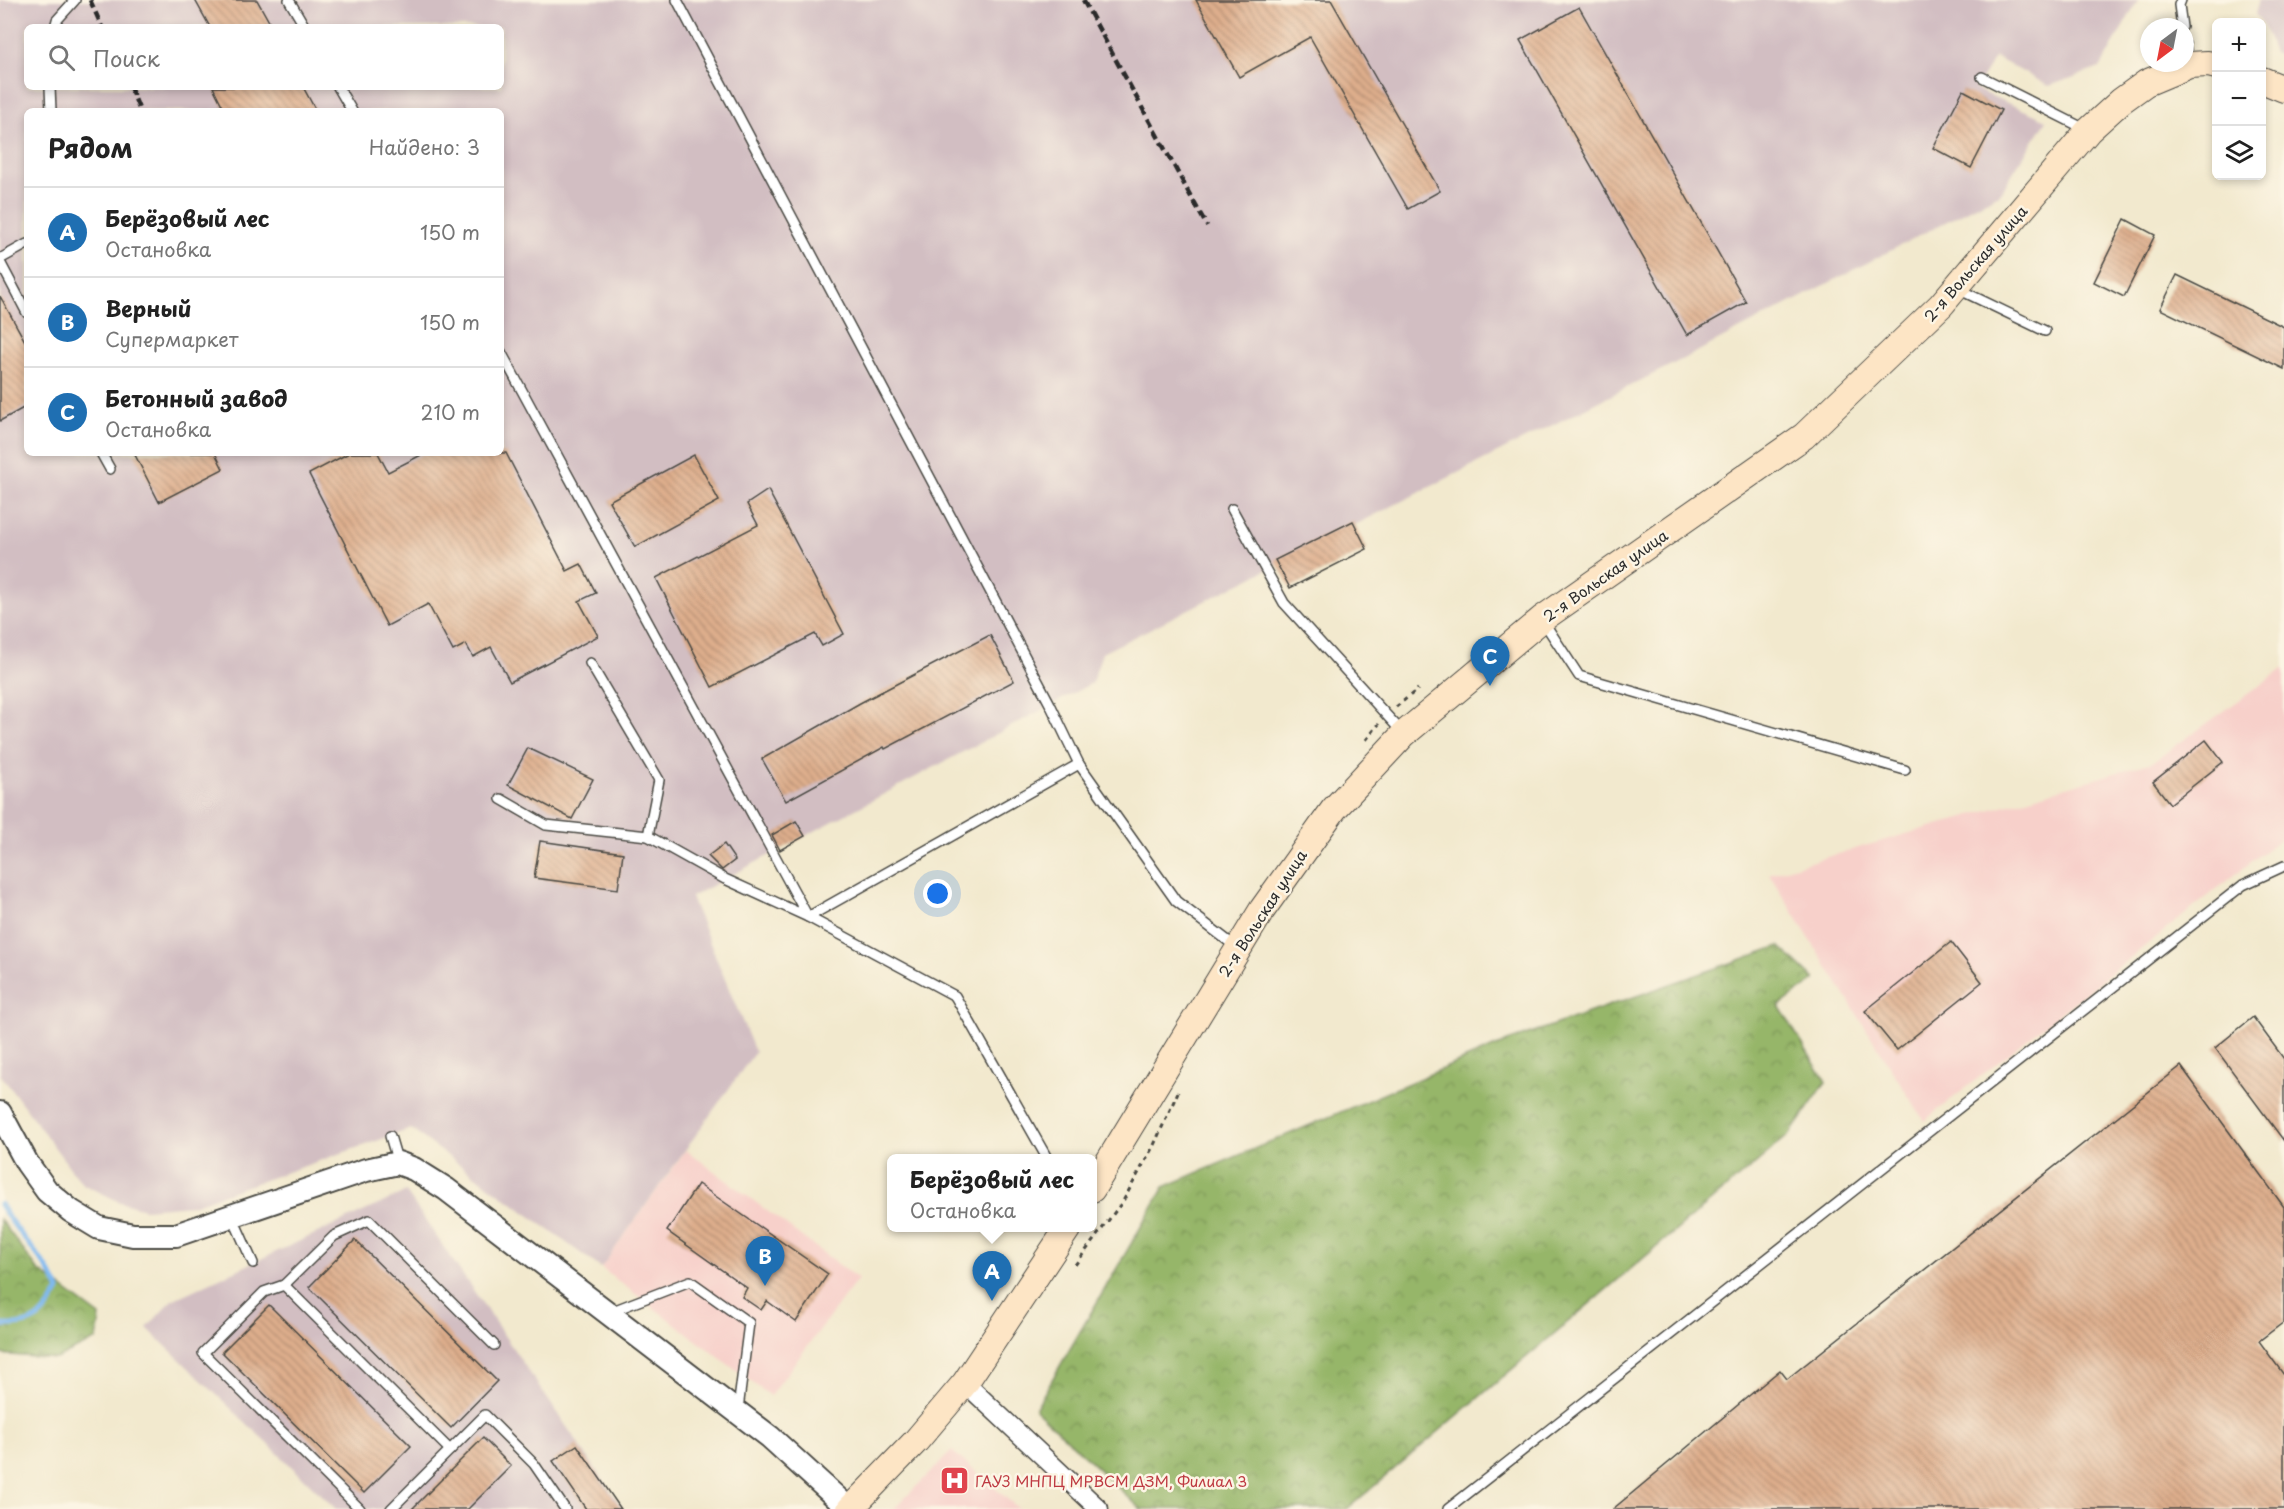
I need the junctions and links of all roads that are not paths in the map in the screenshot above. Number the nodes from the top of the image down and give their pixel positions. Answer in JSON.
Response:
{"nodes":[{"id":1,"x":75,"y":0,"type":"edge"},
{"id":2,"x":289,"y":0,"type":"edge"},
{"id":3,"x":677,"y":0,"type":"edge"},
{"id":4,"x":2181,"y":0,"type":"edge"},
{"id":5,"x":2181,"y":18,"type":"edge"},
{"id":6,"x":56,"y":24,"type":"edge"},
{"id":7,"x":302,"y":24,"type":"edge"},
{"id":8,"x":2194,"y":57,"type":"edge"},
{"id":9,"x":2212,"y":65,"type":"edge"},
{"id":10,"x":2161,"y":72,"type":"edge"},
{"id":11,"x":1982,"y":77,"type":"dead end"},
{"id":12,"x":2266,"y":82,"type":"edge"},
{"id":13,"x":2284,"y":89,"type":"edge"},
{"id":14,"x":50,"y":90,"type":"edge"},
{"id":15,"x":340,"y":90,"type":"edge"},
{"id":16,"x":51,"y":108,"type":"edge"},
{"id":17,"x":350,"y":108,"type":"edge"},
{"id":18,"x":2088,"y":131,"type":"junction"},
{"id":19,"x":24,"y":246,"type":"edge"},
{"id":20,"x":0,"y":260,"type":"edge"},
{"id":21,"x":1955,"y":287,"type":"junction"},
{"id":22,"x":24,"y":307,"type":"edge"},
{"id":23,"x":2045,"y":331,"type":"dead end"},
{"id":24,"x":504,"y":358,"type":"edge"},
{"id":25,"x":103,"y":456,"type":"edge"},
{"id":26,"x":110,"y":470,"type":"dead end"},
{"id":27,"x":1232,"y":509,"type":"dead end"},
{"id":28,"x":1542,"y":619,"type":"junction"},
{"id":29,"x":590,"y":663,"type":"dead end"},
{"id":30,"x":1404,"y":734,"type":"junction"},
{"id":31,"x":1079,"y":764,"type":"junction"},
{"id":32,"x":1905,"y":770,"type":"dead end"},
{"id":33,"x":501,"y":799,"type":"dead end"},
{"id":34,"x":648,"y":836,"type":"junction"},
{"id":35,"x":2284,"y":866,"type":"edge"},
{"id":36,"x":808,"y":917,"type":"junction"},
{"id":37,"x":1238,"y":948,"type":"junction"},
{"id":38,"x":0,"y":1113,"type":"edge"},
{"id":39,"x":390,"y":1136,"type":"dead end"},
{"id":40,"x":1045,"y":1154,"type":"edge"},
{"id":41,"x":398,"y":1163,"type":"junction"},
{"id":42,"x":1097,"y":1181,"type":"edge"},
{"id":43,"x":232,"y":1216,"type":"junction"},
{"id":44,"x":1065,"y":1232,"type":"edge"},
{"id":45,"x":254,"y":1263,"type":"dead end"},
{"id":46,"x":285,"y":1285,"type":"junction"},
{"id":47,"x":609,"y":1313,"type":"junction"},
{"id":48,"x":494,"y":1345,"type":"dead end"},
{"id":49,"x":964,"y":1383,"type":"junction"},
{"id":50,"x":738,"y":1412,"type":"junction"},
{"id":51,"x":450,"y":1450,"type":"junction"},
{"id":52,"x":360,"y":1509,"type":"edge"},
{"id":53,"x":391,"y":1509,"type":"edge"},
{"id":54,"x":565,"y":1509,"type":"edge"},
{"id":55,"x":850,"y":1509,"type":"edge"},
{"id":56,"x":1099,"y":1509,"type":"edge"},
{"id":57,"x":1448,"y":1509,"type":"edge"}],
"edges":[{"from":1,"to":6,"type":"lane"},
{"from":2,"to":7,"type":"lane"},
{"from":3,"to":31,"type":"lane"},
{"from":4,"to":5,"type":"lane"},
{"from":8,"to":9,"type":"main road","name":"2-я Вольская улица"},
{"from":10,"to":18,"type":"main road","name":"2-я Вольская улица"},
{"from":11,"to":18,"type":"lane"},
{"from":12,"to":13,"type":"main road"},
{"from":14,"to":16,"type":"lane"},
{"from":15,"to":17,"type":"lane"},
{"from":18,"to":21,"type":"main road","name":"2-я Вольская улица"},
{"from":19,"to":20,"type":"lane"},
{"from":20,"to":22,"type":"lane"},
{"from":21,"to":23,"type":"lane"},
{"from":21,"to":28,"type":"main road","name":"2-я Вольская улица"},
{"from":24,"to":36,"type":"lane"},
{"from":25,"to":26,"type":"lane"},
{"from":27,"to":30,"type":"lane"},
{"from":28,"to":30,"type":"main road","name":"2-я Вольская улица"},
{"from":28,"to":32,"type":"lane"},
{"from":29,"to":34,"type":"lane"},
{"from":30,"to":37,"type":"main road","name":"2-я Вольская улица"},
{"from":31,"to":36,"type":"lane"},
{"from":31,"to":37,"type":"lane"},
{"from":33,"to":34,"type":"lane"},
{"from":34,"to":36,"type":"lane"},
{"from":35,"to":57,"type":"lane"},
{"from":36,"to":40,"type":"lane"},
{"from":37,"to":42,"type":"main road","name":"2-я Вольская улица"},
{"from":38,"to":43,"type":"street"},
{"from":39,"to":41,"type":"lane"},
{"from":41,"to":43,"type":"street"},
{"from":41,"to":47,"type":"street"},
{"from":43,"to":45,"type":"lane"},
{"from":44,"to":49,"type":"main road"},
{"from":46,"to":48,"type":"lane"},
{"from":46,"to":51,"type":"lane"},
{"from":46,"to":52,"type":"lane"},
{"from":47,"to":50,"type":"street"},
{"from":47,"to":50,"type":"lane"},
{"from":49,"to":55,"type":"main road"},
{"from":49,"to":56,"type":"street"},
{"from":50,"to":55,"type":"street"},
{"from":51,"to":53,"type":"lane"},
{"from":51,"to":54,"type":"lane"}]}
